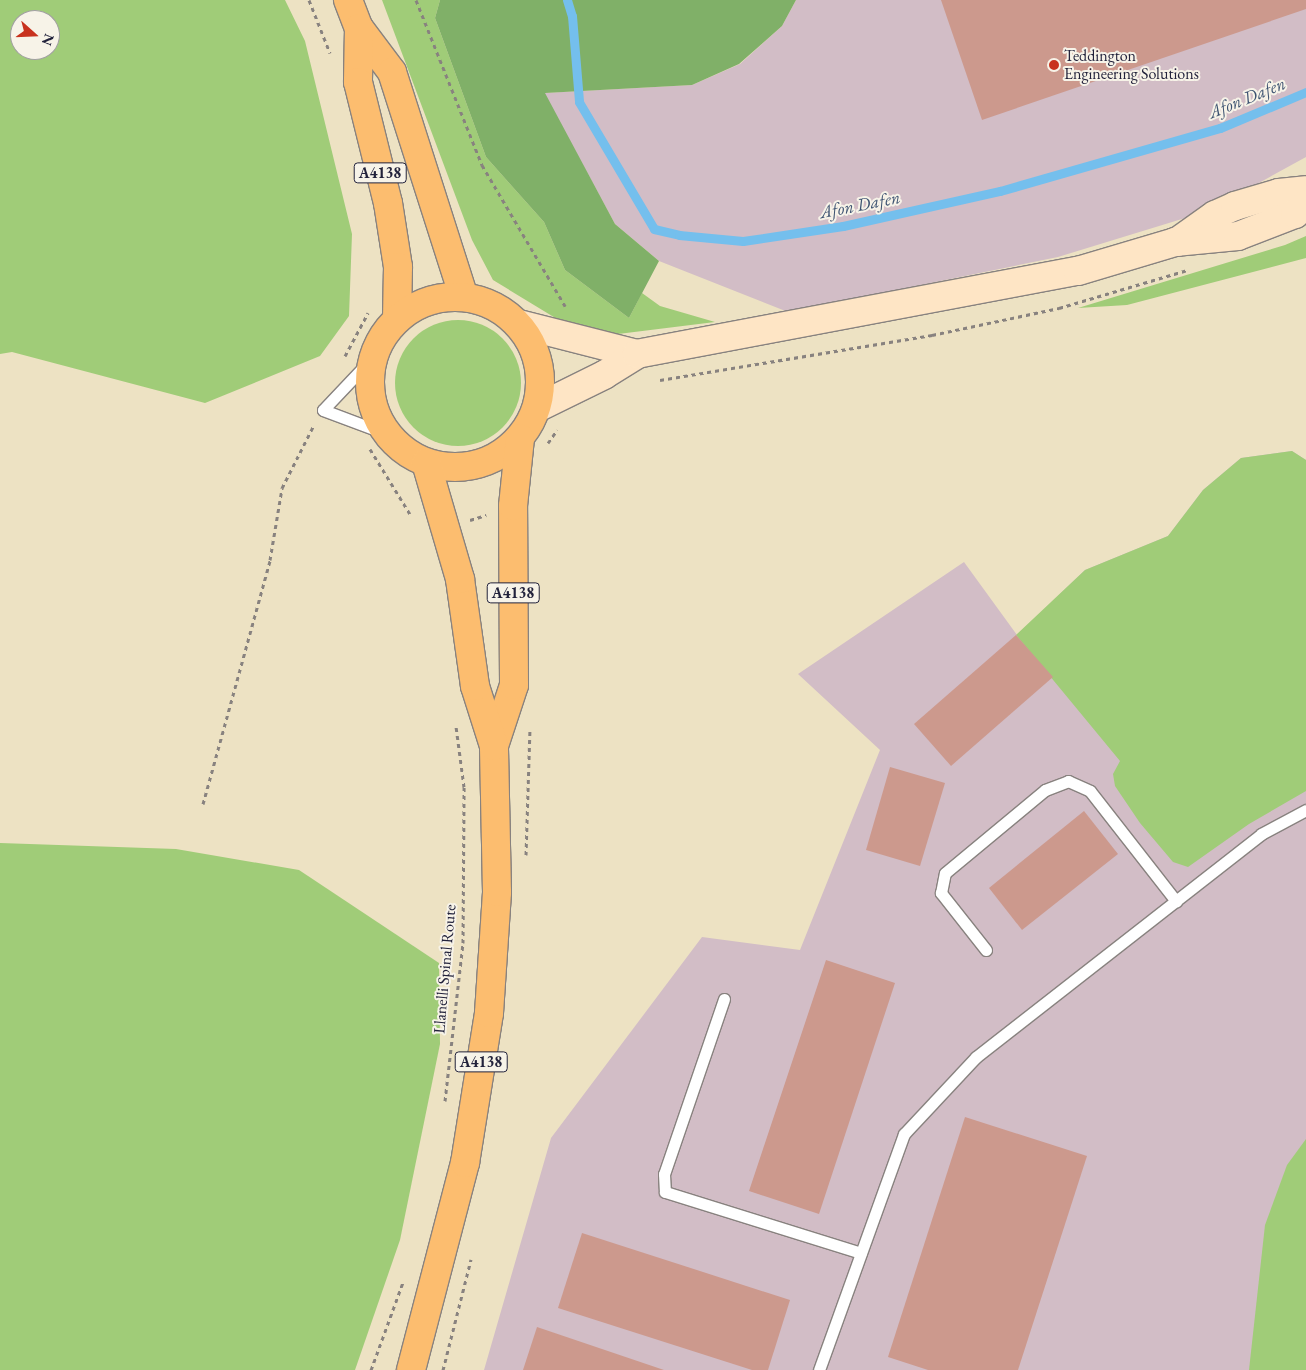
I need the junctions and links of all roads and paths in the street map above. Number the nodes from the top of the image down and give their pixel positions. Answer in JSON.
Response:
{"nodes":[{"id":1,"x":309,"y":0,"type":"edge"},
{"id":2,"x":348,"y":0,"type":"edge"},
{"id":3,"x":416,"y":0,"type":"edge"},
{"id":4,"x":360,"y":28,"type":"junction"},
{"id":5,"x":330,"y":55,"type":"dead end"},
{"id":6,"x":1306,"y":190,"type":"edge"},
{"id":7,"x":1306,"y":204,"type":"edge"},
{"id":8,"x":1175,"y":242,"type":"junction"},
{"id":9,"x":464,"y":297,"type":"junction"},
{"id":10,"x":368,"y":305,"type":"dead end"},
{"id":11,"x":397,"y":319,"type":"junction"},
{"id":12,"x":518,"y":324,"type":"junction"},
{"id":13,"x":596,"y":343,"type":"junction"},
{"id":14,"x":636,"y":354,"type":"junction"},
{"id":15,"x":374,"y":356,"type":"junction"},
{"id":16,"x":344,"y":386,"type":"junction"},
{"id":17,"x":537,"y":408,"type":"junction"},
{"id":18,"x":323,"y":410,"type":"junction"},
{"id":19,"x":354,"y":423,"type":"junction"},
{"id":20,"x":559,"y":428,"type":"dead end"},
{"id":21,"x":387,"y":434,"type":"junction"},
{"id":22,"x":520,"y":438,"type":"junction"},
{"id":23,"x":546,"y":451,"type":"dead end"},
{"id":24,"x":426,"y":463,"type":"junction"},
{"id":25,"x":513,"y":506,"type":"junction"},
{"id":26,"x":411,"y":515,"type":"dead end"},
{"id":27,"x":447,"y":527,"type":"junction"},
{"id":28,"x":456,"y":718,"type":"dead end"},
{"id":29,"x":494,"y":746,"type":"junction"},
{"id":30,"x":203,"y":804,"type":"dead end"},
{"id":31,"x":1306,"y":810,"type":"edge"},
{"id":32,"x":1176,"y":901,"type":"junction"},
{"id":33,"x":986,"y":950,"type":"dead end"},
{"id":34,"x":724,"y":999,"type":"dead end"},
{"id":35,"x":444,"y":1110,"type":"dead end"},
{"id":36,"x":861,"y":1253,"type":"junction"},
{"id":37,"x":404,"y":1280,"type":"dead end"},
{"id":38,"x":370,"y":1370,"type":"edge"},
{"id":39,"x":411,"y":1370,"type":"edge"},
{"id":40,"x":819,"y":1370,"type":"edge"}],
"edges":[{"from":1,"to":5,"type":"path"},
{"from":2,"to":4,"type":"highway","number":"A4138"},
{"from":3,"to":13,"type":"path"},
{"from":4,"to":9,"type":"highway","number":"A4138"},
{"from":4,"to":11,"type":"highway","number":"A4138"},
{"from":6,"to":8,"type":"main road"},
{"from":7,"to":8,"type":"main road"},
{"from":8,"to":14,"type":"main road"},
{"from":9,"to":11,"type":"highway"},
{"from":9,"to":12,"type":"highway"},
{"from":10,"to":16,"type":"path"},
{"from":11,"to":15,"type":"highway"},
{"from":12,"to":13,"type":"main road"},
{"from":12,"to":17,"type":"highway"},
{"from":13,"to":14,"type":"main road"},
{"from":14,"to":17,"type":"main road"},
{"from":15,"to":16,"type":"lane"},
{"from":15,"to":21,"type":"highway"},
{"from":16,"to":18,"type":"lane"},
{"from":17,"to":22,"type":"highway"},
{"from":18,"to":19,"type":"lane"},
{"from":18,"to":30,"type":"path"},
{"from":19,"to":21,"type":"lane"},
{"from":19,"to":26,"type":"path"},
{"from":20,"to":23,"type":"path"},
{"from":21,"to":24,"type":"highway"},
{"from":22,"to":24,"type":"highway"},
{"from":22,"to":25,"type":"highway","number":"A4138"},
{"from":24,"to":27,"type":"highway","number":"A4138"},
{"from":25,"to":27,"type":"path"},
{"from":25,"to":29,"type":"highway","number":"A4138"},
{"from":27,"to":29,"type":"highway","number":"A4138"},
{"from":28,"to":35,"type":"path","name":"Llanelli Spinal Route"},
{"from":29,"to":39,"type":"highway","number":"A4138"},
{"from":31,"to":32,"type":"lane"},
{"from":32,"to":33,"type":"lane"},
{"from":32,"to":36,"type":"lane"},
{"from":34,"to":36,"type":"lane"},
{"from":36,"to":40,"type":"lane"},
{"from":37,"to":38,"type":"path"}]}
